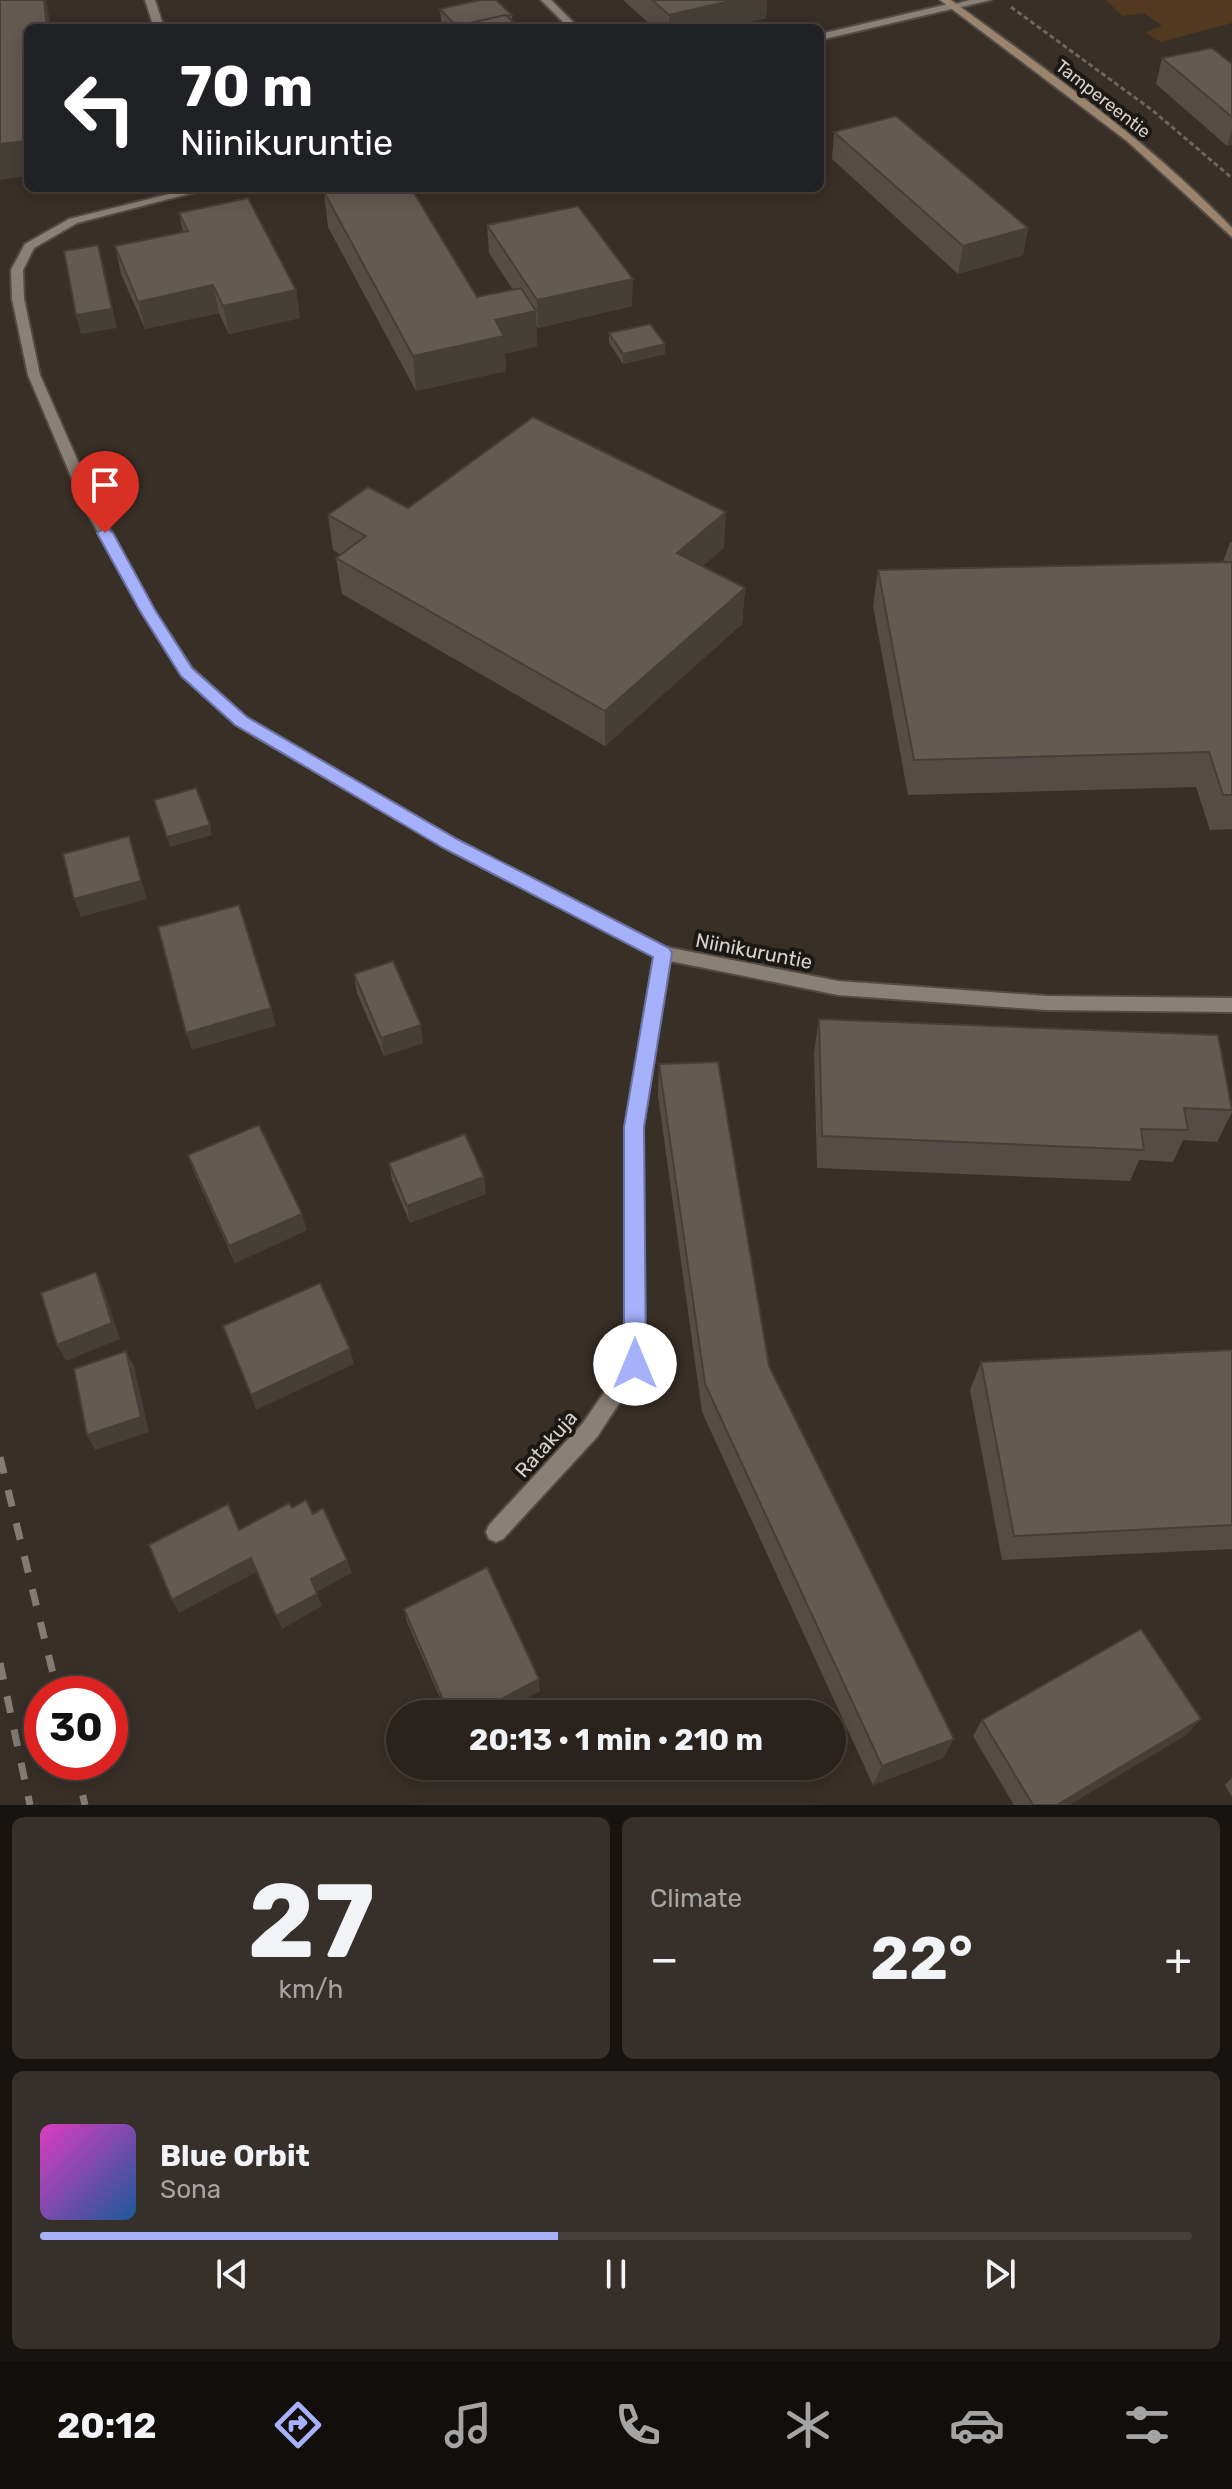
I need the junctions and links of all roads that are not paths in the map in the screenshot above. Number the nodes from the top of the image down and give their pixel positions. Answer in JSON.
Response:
{"nodes":[{"id":1,"x":150,"y":0,"type":"edge"},
{"id":2,"x":546,"y":0,"type":"edge"},
{"id":3,"x":986,"y":0,"type":"edge"},
{"id":4,"x":949,"y":3,"type":"edge"},
{"id":5,"x":158,"y":24,"type":"edge"},
{"id":6,"x":570,"y":24,"type":"edge"},
{"id":7,"x":824,"y":36,"type":"edge"},
{"id":8,"x":190,"y":192,"type":"edge"},
{"id":9,"x":1232,"y":234,"type":"edge"},
{"id":10,"x":663,"y":953,"type":"junction"},
{"id":11,"x":1232,"y":1005,"type":"edge"},
{"id":12,"x":496,"y":1532,"type":"dead end"}],
"edges":[{"from":1,"to":5,"type":"street"},
{"from":2,"to":6,"type":"street"},
{"from":3,"to":4,"type":"street"},
{"from":4,"to":7,"type":"street"},
{"from":4,"to":9,"type":"main road","name":"Tampereentie"},
{"from":8,"to":10,"type":"street","name":"Niinikuruntie"},
{"from":10,"to":11,"type":"street","name":"Niinikuruntie"},
{"from":10,"to":12,"type":"street","name":"Ratakuja"}]}
